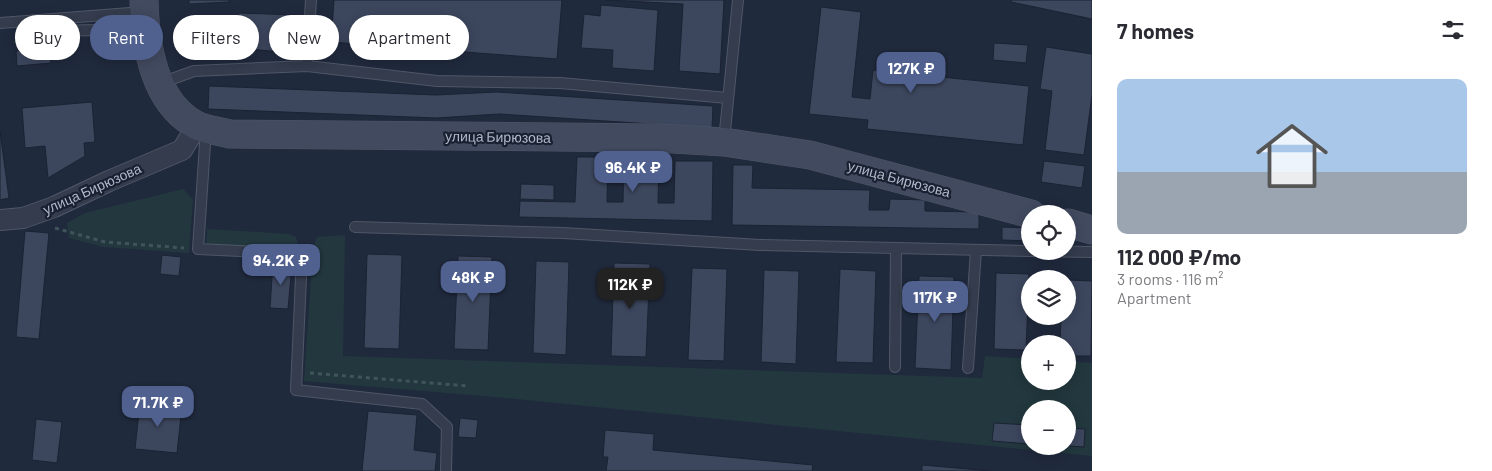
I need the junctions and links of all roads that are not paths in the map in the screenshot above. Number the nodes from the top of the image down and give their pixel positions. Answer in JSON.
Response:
{"nodes":[{"id":1,"x":312,"y":0,"type":"edge"},
{"id":2,"x":738,"y":0,"type":"edge"},
{"id":3,"x":145,"y":14,"type":"edge"},
{"id":4,"x":80,"y":18,"type":"edge"},
{"id":5,"x":15,"y":22,"type":"edge"},
{"id":6,"x":0,"y":23,"type":"edge"},
{"id":7,"x":80,"y":26,"type":"edge"},
{"id":8,"x":307,"y":66,"type":"junction"},
{"id":9,"x":160,"y":86,"type":"junction"},
{"id":10,"x":728,"y":98,"type":"junction"},
{"id":11,"x":202,"y":127,"type":"junction"},
{"id":12,"x":724,"y":142,"type":"junction"},
{"id":13,"x":1021,"y":211,"type":"edge"},
{"id":14,"x":0,"y":220,"type":"edge"},
{"id":15,"x":1076,"y":225,"type":"edge"},
{"id":16,"x":355,"y":227,"type":"dead end"},
{"id":17,"x":1092,"y":230,"type":"edge"},
{"id":18,"x":896,"y":248,"type":"junction"},
{"id":19,"x":976,"y":250,"type":"junction"},
{"id":20,"x":1021,"y":251,"type":"edge"},
{"id":21,"x":1076,"y":252,"type":"edge"},
{"id":22,"x":1092,"y":252,"type":"edge"},
{"id":23,"x":895,"y":367,"type":"dead end"},
{"id":24,"x":968,"y":368,"type":"dead end"},
{"id":25,"x":446,"y":471,"type":"edge"}],
"edges":[{"from":1,"to":8,"type":"lane"},
{"from":2,"to":10,"type":"lane"},
{"from":3,"to":4,"type":"lane"},
{"from":3,"to":7,"type":"lane"},
{"from":3,"to":9,"type":"main road","name":"улица Бирюзова"},
{"from":5,"to":6,"type":"lane"},
{"from":8,"to":9,"type":"lane"},
{"from":8,"to":10,"type":"lane"},
{"from":9,"to":11,"type":"main road","name":"улица Бирюзова"},
{"from":10,"to":12,"type":"lane"},
{"from":11,"to":12,"type":"main road","name":"улица Бирюзова"},
{"from":11,"to":14,"type":"street","name":"улица Бирюзова"},
{"from":11,"to":25,"type":"lane"},
{"from":12,"to":13,"type":"main road","name":"улица Бирюзова"},
{"from":15,"to":17,"type":"main road"},
{"from":16,"to":18,"type":"lane"},
{"from":18,"to":19,"type":"lane"},
{"from":18,"to":23,"type":"lane"},
{"from":19,"to":20,"type":"lane"},
{"from":19,"to":24,"type":"lane"},
{"from":21,"to":22,"type":"lane"}]}
